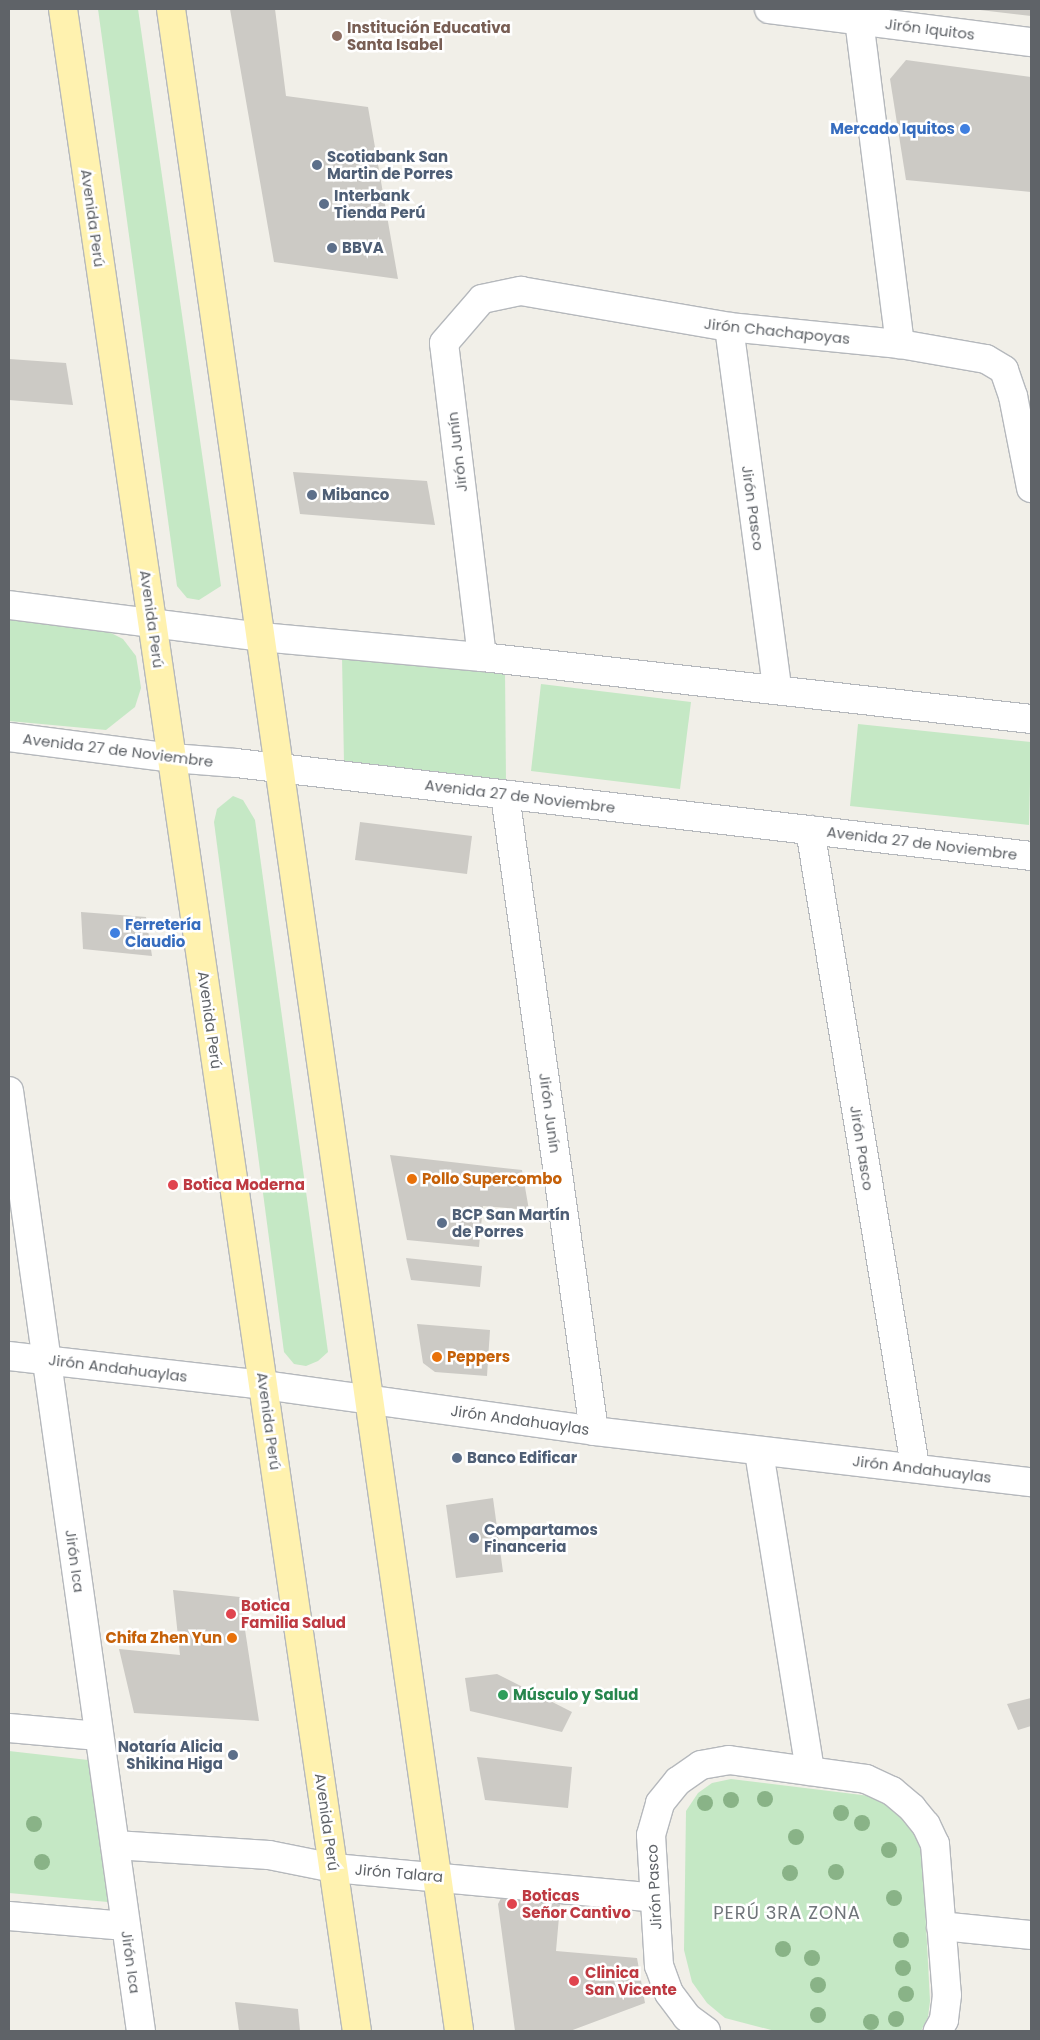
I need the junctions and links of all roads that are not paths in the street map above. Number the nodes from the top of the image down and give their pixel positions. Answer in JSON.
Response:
{"nodes":[{"id":1,"x":63,"y":9,"type":"edge"},
{"id":2,"x":171,"y":9,"type":"edge"},
{"id":3,"x":769,"y":9,"type":"edge"},
{"id":4,"x":859,"y":20,"type":"junction"},
{"id":5,"x":1031,"y":42,"type":"edge"},
{"id":6,"x":520,"y":291,"type":"joint"},
{"id":7,"x":729,"y":327,"type":"junction"},
{"id":8,"x":900,"y":344,"type":"junction"},
{"id":9,"x":1031,"y":488,"type":"edge"},
{"id":10,"x":9,"y":605,"type":"edge"},
{"id":11,"x":152,"y":623,"type":"junction"},
{"id":12,"x":261,"y":637,"type":"junction"},
{"id":13,"x":482,"y":657,"type":"junction"},
{"id":14,"x":777,"y":689,"type":"junction"},
{"id":15,"x":1031,"y":719,"type":"edge"},
{"id":16,"x":9,"y":737,"type":"edge"},
{"id":17,"x":172,"y":758,"type":"junction"},
{"id":18,"x":280,"y":770,"type":"junction"},
{"id":19,"x":505,"y":794,"type":"junction"},
{"id":20,"x":810,"y":830,"type":"junction"},
{"id":21,"x":1031,"y":856,"type":"edge"},
{"id":22,"x":9,"y":1092,"type":"edge"},
{"id":23,"x":9,"y":1356,"type":"edge"},
{"id":24,"x":46,"y":1360,"type":"junction"},
{"id":25,"x":264,"y":1385,"type":"junction"},
{"id":26,"x":369,"y":1400,"type":"junction"},
{"id":27,"x":594,"y":1431,"type":"junction"},
{"id":28,"x":759,"y":1452,"type":"junction"},
{"id":29,"x":915,"y":1466,"type":"junction"},
{"id":30,"x":1031,"y":1482,"type":"edge"},
{"id":31,"x":9,"y":1728,"type":"edge"},
{"id":32,"x":99,"y":1736,"type":"junction"},
{"id":33,"x":810,"y":1771,"type":"junction"},
{"id":34,"x":115,"y":1845,"type":"junction"},
{"id":35,"x":334,"y":1868,"type":"junction"},
{"id":36,"x":437,"y":1876,"type":"junction"},
{"id":37,"x":655,"y":1898,"type":"junction"},
{"id":38,"x":9,"y":1916,"type":"edge"},
{"id":39,"x":126,"y":1926,"type":"junction"},
{"id":40,"x":941,"y":1926,"type":"junction"},
{"id":41,"x":1031,"y":1935,"type":"edge"},
{"id":42,"x":141,"y":2031,"type":"edge"},
{"id":43,"x":357,"y":2031,"type":"edge"},
{"id":44,"x":459,"y":2031,"type":"edge"},
{"id":45,"x":706,"y":2031,"type":"edge"},
{"id":46,"x":938,"y":2031,"type":"edge"}],
"edges":[{"from":1,"to":11,"type":"main road","name":"Avenida Perú"},
{"from":2,"to":12,"type":"main road"},
{"from":3,"to":4,"type":"street","name":"Jirón Iquitos"},
{"from":4,"to":5,"type":"street","name":"Jirón Iquitos"},
{"from":4,"to":8,"type":"street"},
{"from":6,"to":7,"type":"street","name":"Jirón Chachapoyas"},
{"from":6,"to":13,"type":"street","name":"Jirón Junín"},
{"from":7,"to":8,"type":"street","name":"Jirón Chachapoyas"},
{"from":7,"to":14,"type":"street","name":"Jirón Pasco"},
{"from":8,"to":9,"type":"street","name":"Jirón Chachapoyas"},
{"from":10,"to":11,"type":"street"},
{"from":11,"to":12,"type":"street"},
{"from":11,"to":17,"type":"main road","name":"Avenida Perú"},
{"from":12,"to":13,"type":"street"},
{"from":12,"to":18,"type":"main road"},
{"from":13,"to":14,"type":"street"},
{"from":14,"to":15,"type":"street"},
{"from":16,"to":17,"type":"street","name":"Avenida 27 de Noviembre"},
{"from":17,"to":18,"type":"street","name":"Avenida 27 de Noviembre"},
{"from":17,"to":25,"type":"main road","name":"Avenida Perú"},
{"from":18,"to":19,"type":"street","name":"Avenida 27 de Noviembre"},
{"from":18,"to":26,"type":"main road"},
{"from":19,"to":20,"type":"street","name":"Avenida 27 de Noviembre"},
{"from":19,"to":27,"type":"street","name":"Jirón Junín"},
{"from":20,"to":21,"type":"street","name":"Avenida 27 de Noviembre"},
{"from":20,"to":29,"type":"street","name":"Jirón Pasco"},
{"from":22,"to":24,"type":"street","name":"Jirón Ica"},
{"from":23,"to":24,"type":"street","name":"Jirón Andahuaylas"},
{"from":24,"to":25,"type":"street","name":"Jirón Andahuaylas"},
{"from":24,"to":32,"type":"street","name":"Jirón Ica"},
{"from":25,"to":26,"type":"street","name":"Jirón Andahuaylas"},
{"from":25,"to":35,"type":"main road","name":"Avenida Perú"},
{"from":26,"to":27,"type":"street","name":"Jirón Andahuaylas"},
{"from":26,"to":36,"type":"main road"},
{"from":27,"to":28,"type":"street","name":"Jirón Andahuaylas"},
{"from":28,"to":29,"type":"street","name":"Jirón Andahuaylas"},
{"from":28,"to":33,"type":"street"},
{"from":29,"to":30,"type":"street","name":"Jirón Andahuaylas"},
{"from":31,"to":32,"type":"street"},
{"from":32,"to":34,"type":"street","name":"Jirón Ica"},
{"from":33,"to":37,"type":"street","name":"Jirón Pasco"},
{"from":33,"to":40,"type":"street","name":"Jirón Pasco"},
{"from":34,"to":35,"type":"street","name":"Jirón Talara"},
{"from":34,"to":39,"type":"street","name":"Jirón Ica"},
{"from":35,"to":36,"type":"street","name":"Jirón Talara"},
{"from":35,"to":43,"type":"main road","name":"Avenida Perú"},
{"from":36,"to":37,"type":"street","name":"Jirón Talara"},
{"from":36,"to":44,"type":"main road"},
{"from":37,"to":45,"type":"street","name":"Jirón Pasco"},
{"from":38,"to":39,"type":"street"},
{"from":39,"to":42,"type":"street","name":"Jirón Ica"},
{"from":40,"to":41,"type":"street"},
{"from":40,"to":46,"type":"street","name":"Jirón Pasco"}]}
